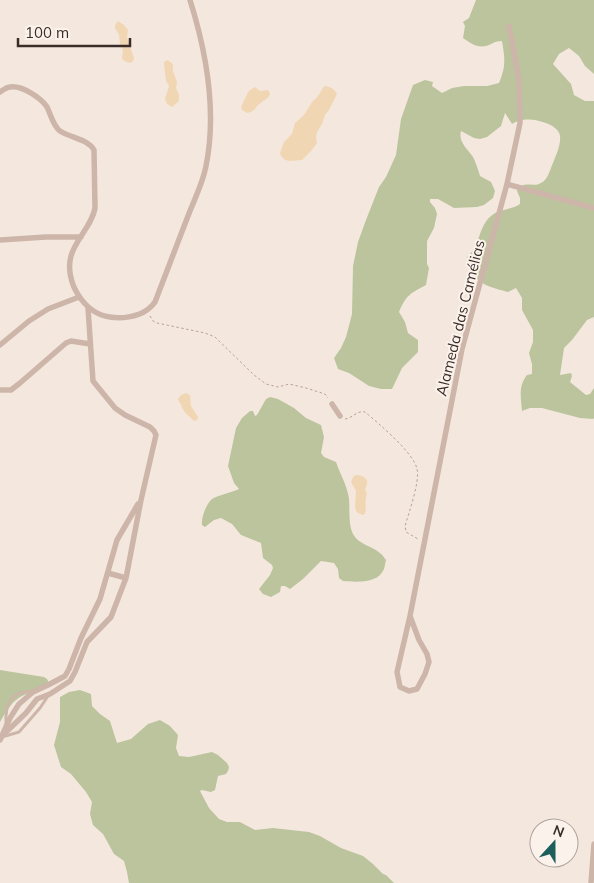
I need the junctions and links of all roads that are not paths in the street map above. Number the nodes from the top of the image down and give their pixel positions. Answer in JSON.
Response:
{"nodes":[{"id":1,"x":190,"y":0,"type":"edge"},
{"id":2,"x":509,"y":26,"type":"dead end"},
{"id":3,"x":0,"y":92,"type":"edge"},
{"id":4,"x":507,"y":184,"type":"junction"},
{"id":5,"x":594,"y":208,"type":"edge"},
{"id":6,"x":81,"y":237,"type":"junction"},
{"id":7,"x":0,"y":240,"type":"edge"},
{"id":8,"x":79,"y":298,"type":"junction"},
{"id":9,"x":88,"y":308,"type":"junction"},
{"id":10,"x":90,"y":344,"type":"junction"},
{"id":11,"x":0,"y":345,"type":"edge"},
{"id":12,"x":0,"y":390,"type":"edge"},
{"id":13,"x":332,"y":404,"type":"road end"},
{"id":14,"x":340,"y":416,"type":"road end"},
{"id":15,"x":141,"y":500,"type":"junction"},
{"id":16,"x":108,"y":573,"type":"junction"},
{"id":17,"x":126,"y":578,"type":"junction"},
{"id":18,"x":410,"y":616,"type":"junction"},
{"id":19,"x":33,"y":692,"type":"junction"},
{"id":20,"x":3,"y":735,"type":"edge"},
{"id":21,"x":594,"y":844,"type":"edge"},
{"id":22,"x":591,"y":883,"type":"edge"}],
"edges":[{"from":1,"to":9,"type":"street"},
{"from":2,"to":4,"type":"street","name":"Alameda das Camélias"},
{"from":3,"to":6,"type":"street"},
{"from":4,"to":5,"type":"street"},
{"from":4,"to":18,"type":"street","name":"Alameda das Camélias"},
{"from":6,"to":7,"type":"street"},
{"from":6,"to":8,"type":"street"},
{"from":8,"to":9,"type":"street"},
{"from":8,"to":11,"type":"street"},
{"from":9,"to":10,"type":"street"},
{"from":10,"to":12,"type":"street"},
{"from":10,"to":15,"type":"street"},
{"from":13,"to":14,"type":"street"},
{"from":15,"to":16,"type":"street"},
{"from":15,"to":17,"type":"street"},
{"from":16,"to":17,"type":"street"},
{"from":16,"to":19,"type":"street"},
{"from":17,"to":20,"type":"street"},
{"from":18,"to":18,"type":"street","name":"Alameda das Camélias"},
{"from":19,"to":20,"type":"street"},
{"from":19,"to":20,"type":"lane"},
{"from":21,"to":22,"type":"street"}]}
